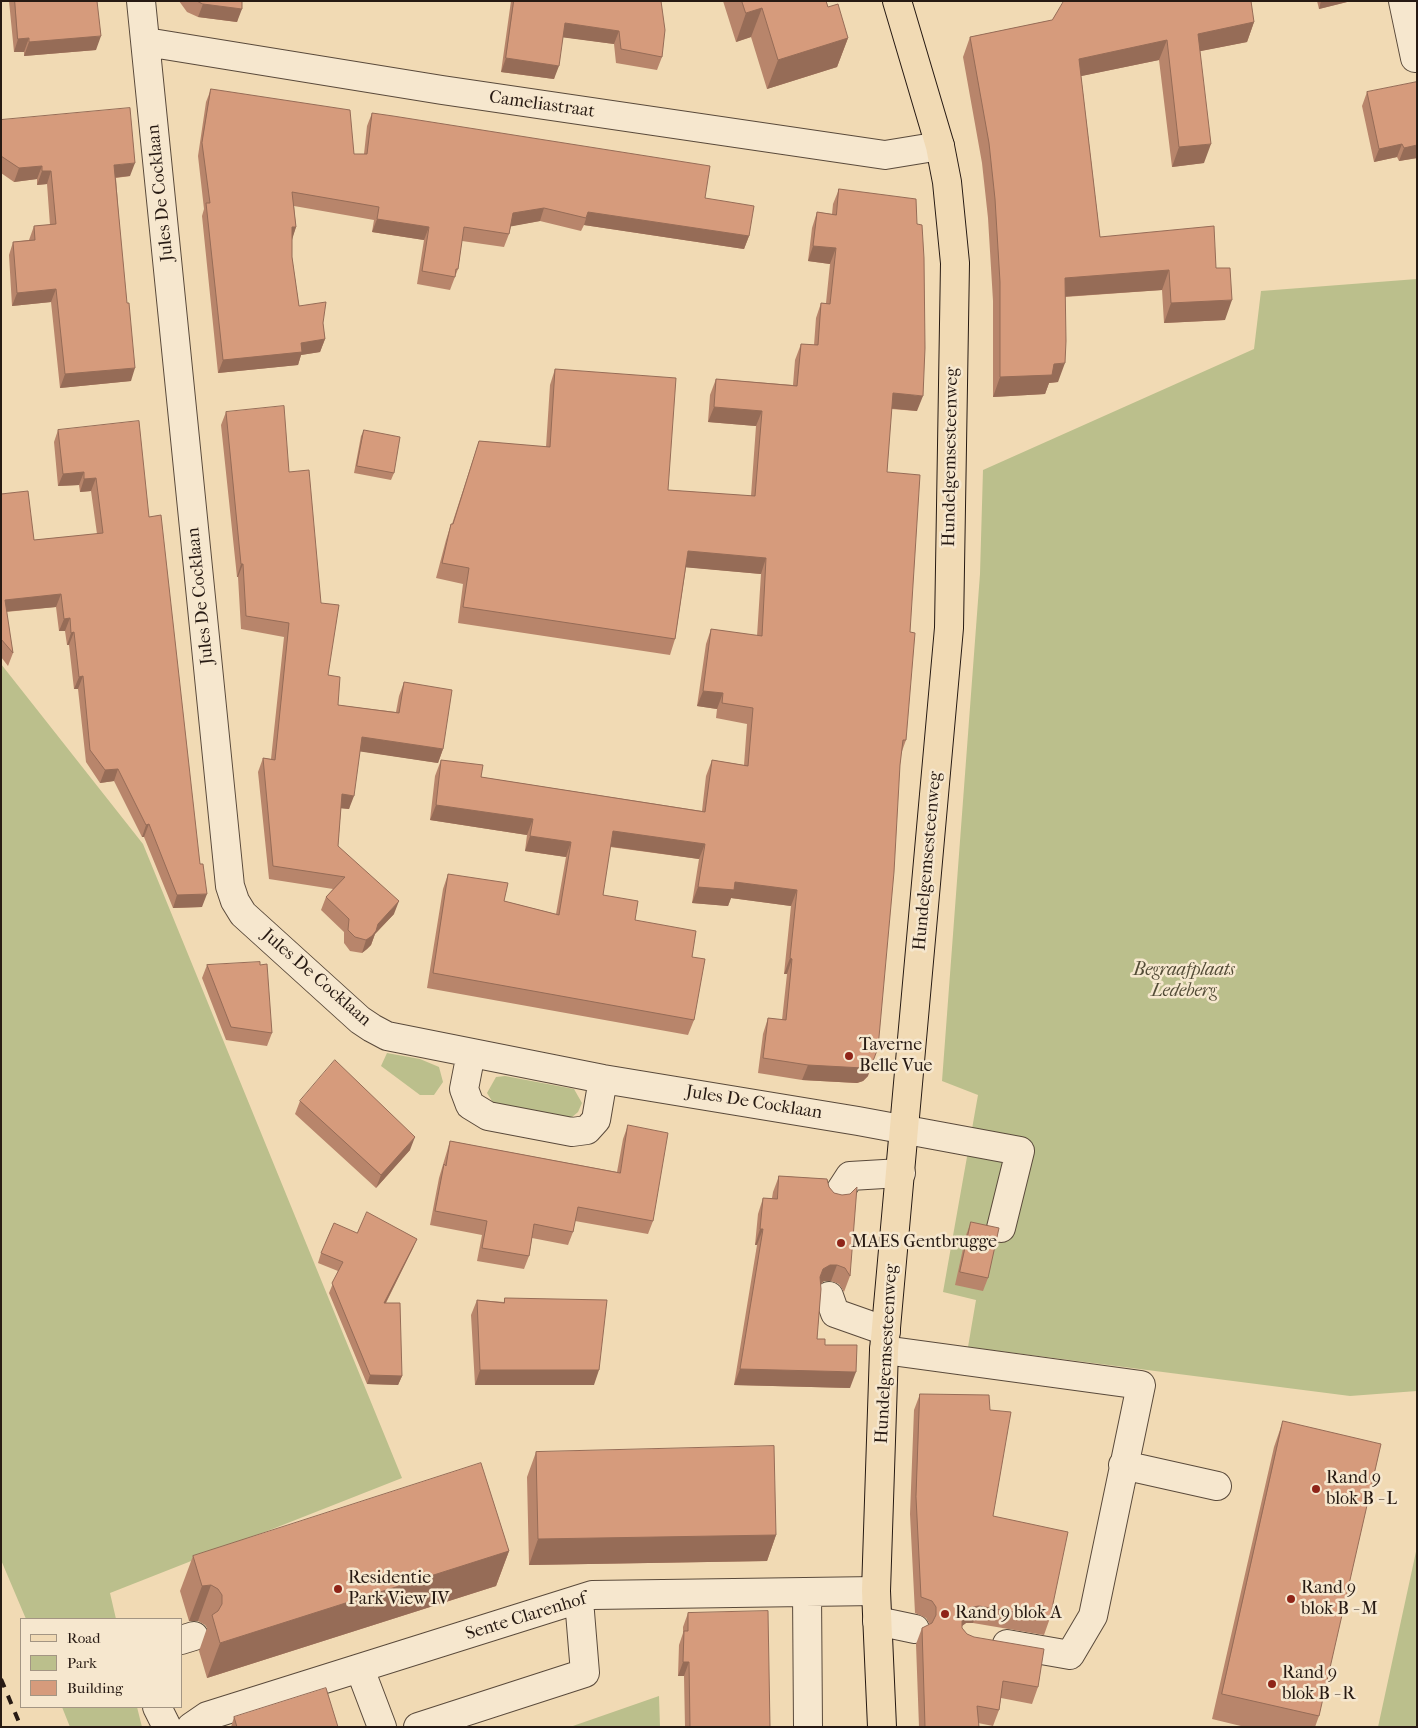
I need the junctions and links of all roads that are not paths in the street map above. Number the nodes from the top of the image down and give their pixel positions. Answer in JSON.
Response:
{"nodes":[{"id":1,"x":141,"y":1,"type":"edge"},
{"id":2,"x":897,"y":1,"type":"edge"},
{"id":3,"x":1403,"y":1,"type":"edge"},
{"id":4,"x":146,"y":42,"type":"junction"},
{"id":5,"x":1417,"y":57,"type":"edge"},
{"id":6,"x":940,"y":146,"type":"junction"},
{"id":7,"x":471,"y":1054,"type":"junction"},
{"id":8,"x":603,"y":1079,"type":"junction"},
{"id":9,"x":905,"y":1129,"type":"junction"},
{"id":10,"x":901,"y":1173,"type":"junction"},
{"id":11,"x":837,"y":1196,"type":"edge"},
{"id":12,"x":1001,"y":1228,"type":"edge"},
{"id":13,"x":829,"y":1296,"type":"dead end"},
{"id":14,"x":885,"y":1340,"type":"junction"},
{"id":15,"x":1123,"y":1465,"type":"junction"},
{"id":16,"x":1217,"y":1486,"type":"dead end"},
{"id":17,"x":876,"y":1591,"type":"junction"},
{"id":18,"x":807,"y":1592,"type":"junction"},
{"id":19,"x":579,"y":1600,"type":"junction"},
{"id":20,"x":877,"y":1621,"type":"junction"},
{"id":21,"x":915,"y":1629,"type":"dead end"},
{"id":22,"x":980,"y":1640,"type":"edge"},
{"id":23,"x":360,"y":1669,"type":"junction"},
{"id":24,"x":158,"y":1708,"type":"edge"},
{"id":25,"x":167,"y":1727,"type":"edge"},
{"id":26,"x":191,"y":1727,"type":"edge"},
{"id":27,"x":382,"y":1727,"type":"edge"},
{"id":28,"x":418,"y":1727,"type":"edge"},
{"id":29,"x":808,"y":1727,"type":"edge"},
{"id":30,"x":882,"y":1727,"type":"edge"}],
"edges":[{"from":1,"to":4,"type":"street","name":"Jules De Cocklaan"},
{"from":2,"to":6,"type":"main road","name":"Hundelgemsesteenweg"},
{"from":3,"to":5,"type":"street"},
{"from":4,"to":6,"type":"street","name":"Cameliastraat"},
{"from":4,"to":7,"type":"street","name":"Jules De Cocklaan"},
{"from":6,"to":9,"type":"main road","name":"Hundelgemsesteenweg"},
{"from":7,"to":8,"type":"street","name":"Jules De Cocklaan"},
{"from":7,"to":8,"type":"street"},
{"from":8,"to":9,"type":"street","name":"Jules De Cocklaan"},
{"from":9,"to":10,"type":"main road","name":"Hundelgemsesteenweg"},
{"from":9,"to":12,"type":"street","name":"Jules De Cocklaan"},
{"from":10,"to":11,"type":"street"},
{"from":10,"to":14,"type":"main road","name":"Hundelgemsesteenweg"},
{"from":13,"to":14,"type":"street"},
{"from":14,"to":15,"type":"street"},
{"from":14,"to":17,"type":"main road","name":"Hundelgemsesteenweg"},
{"from":15,"to":16,"type":"street"},
{"from":15,"to":22,"type":"street"},
{"from":17,"to":18,"type":"street","name":"Sente Clarenhof"},
{"from":17,"to":20,"type":"main road","name":"Hundelgemsesteenweg"},
{"from":18,"to":19,"type":"street","name":"Sente Clarenhof"},
{"from":18,"to":29,"type":"street"},
{"from":19,"to":23,"type":"street","name":"Sente Clarenhof"},
{"from":19,"to":28,"type":"street"},
{"from":20,"to":21,"type":"street"},
{"from":20,"to":30,"type":"main road","name":"Hundelgemsesteenweg"},
{"from":23,"to":26,"type":"street","name":"Sente Clarenhof"},
{"from":23,"to":27,"type":"street"},
{"from":24,"to":25,"type":"street"}]}
